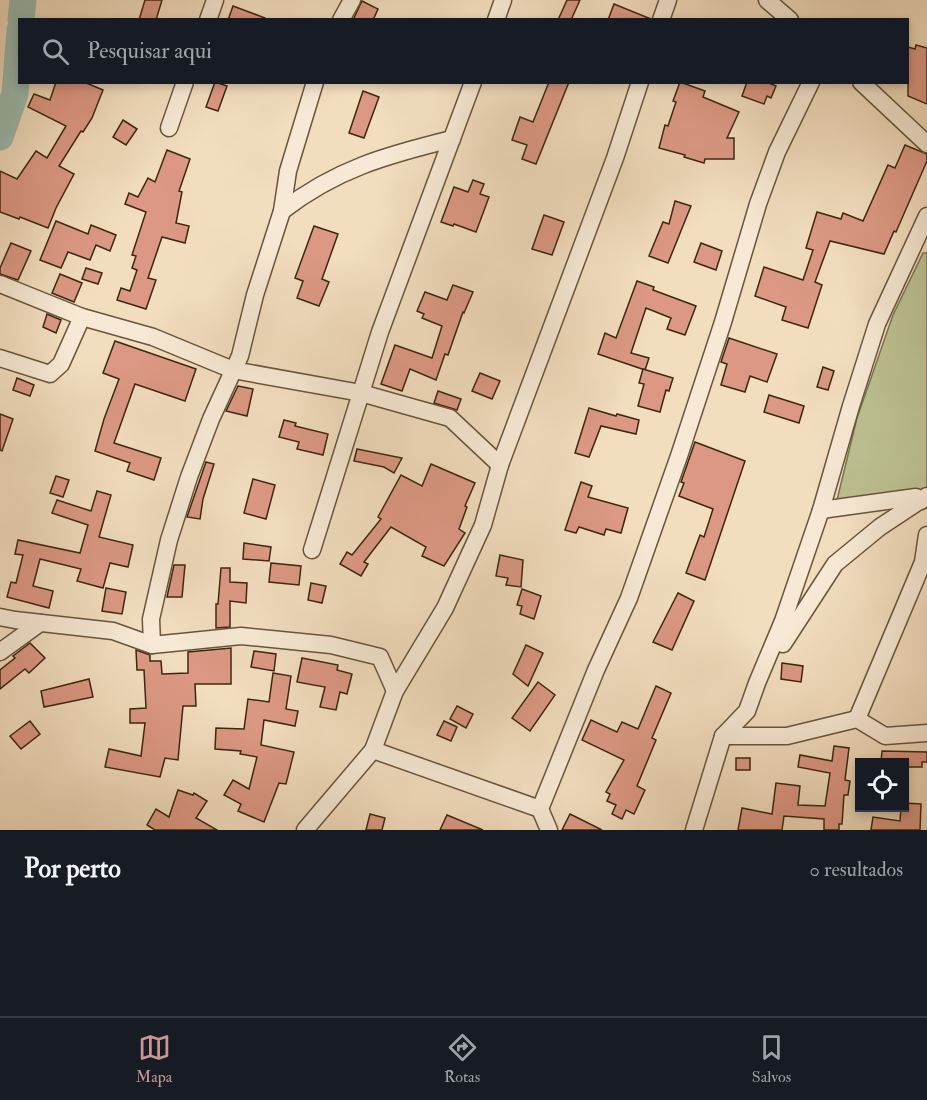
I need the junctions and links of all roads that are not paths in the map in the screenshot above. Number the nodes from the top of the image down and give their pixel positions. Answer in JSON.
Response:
{"nodes":[{"id":1,"x":215,"y":0,"type":"edge"},
{"id":2,"x":352,"y":0,"type":"edge"},
{"id":3,"x":503,"y":0,"type":"edge"},
{"id":4,"x":668,"y":0,"type":"edge"},
{"id":5,"x":767,"y":0,"type":"edge"},
{"id":6,"x":209,"y":18,"type":"edge"},
{"id":7,"x":342,"y":18,"type":"edge"},
{"id":8,"x":497,"y":18,"type":"edge"},
{"id":9,"x":663,"y":18,"type":"edge"},
{"id":10,"x":788,"y":18,"type":"edge"},
{"id":11,"x":184,"y":84,"type":"edge"},
{"id":12,"x":314,"y":84,"type":"edge"},
{"id":13,"x":472,"y":84,"type":"edge"},
{"id":14,"x":639,"y":84,"type":"edge"},
{"id":15,"x":810,"y":84,"type":"edge"},
{"id":16,"x":863,"y":84,"type":"edge"},
{"id":17,"x":169,"y":128,"type":"dead end"},
{"id":18,"x":452,"y":139,"type":"junction"},
{"id":19,"x":927,"y":144,"type":"edge"},
{"id":20,"x":282,"y":211,"type":"junction"},
{"id":21,"x":927,"y":216,"type":"edge"},
{"id":22,"x":0,"y":284,"type":"edge"},
{"id":23,"x":82,"y":316,"type":"junction"},
{"id":24,"x":0,"y":358,"type":"edge"},
{"id":25,"x":233,"y":370,"type":"junction"},
{"id":26,"x":361,"y":393,"type":"junction"},
{"id":27,"x":500,"y":465,"type":"junction"},
{"id":28,"x":927,"y":496,"type":"edge"},
{"id":29,"x":927,"y":509,"type":"edge"},
{"id":30,"x":821,"y":510,"type":"junction"},
{"id":31,"x":927,"y":535,"type":"edge"},
{"id":32,"x":312,"y":550,"type":"dead end"},
{"id":33,"x":0,"y":617,"type":"edge"},
{"id":34,"x":40,"y":623,"type":"junction"},
{"id":35,"x":152,"y":645,"type":"junction"},
{"id":36,"x":0,"y":652,"type":"edge"},
{"id":37,"x":395,"y":691,"type":"junction"},
{"id":38,"x":747,"y":711,"type":"junction"},
{"id":39,"x":857,"y":719,"type":"junction"},
{"id":40,"x":927,"y":733,"type":"edge"},
{"id":41,"x":723,"y":736,"type":"junction"},
{"id":42,"x":373,"y":750,"type":"junction"},
{"id":43,"x":540,"y":809,"type":"junction"},
{"id":44,"x":305,"y":830,"type":"edge"},
{"id":45,"x":549,"y":830,"type":"edge"},
{"id":46,"x":694,"y":830,"type":"edge"}],
"edges":[{"from":1,"to":6,"type":"street"},
{"from":2,"to":7,"type":"street"},
{"from":3,"to":8,"type":"street"},
{"from":4,"to":9,"type":"street"},
{"from":5,"to":10,"type":"street"},
{"from":11,"to":17,"type":"street"},
{"from":12,"to":20,"type":"street"},
{"from":13,"to":18,"type":"street"},
{"from":14,"to":27,"type":"street"},
{"from":15,"to":43,"type":"street"},
{"from":16,"to":19,"type":"street"},
{"from":18,"to":20,"type":"street"},
{"from":18,"to":26,"type":"street"},
{"from":20,"to":25,"type":"street"},
{"from":21,"to":30,"type":"street"},
{"from":22,"to":23,"type":"street"},
{"from":23,"to":24,"type":"street"},
{"from":23,"to":25,"type":"street"},
{"from":25,"to":26,"type":"street"},
{"from":25,"to":35,"type":"street"},
{"from":26,"to":27,"type":"street"},
{"from":26,"to":32,"type":"street"},
{"from":27,"to":37,"type":"street"},
{"from":28,"to":38,"type":"street"},
{"from":29,"to":30,"type":"street"},
{"from":30,"to":38,"type":"street"},
{"from":31,"to":39,"type":"street"},
{"from":33,"to":34,"type":"street"},
{"from":34,"to":35,"type":"street"},
{"from":34,"to":36,"type":"street"},
{"from":35,"to":37,"type":"street"},
{"from":37,"to":42,"type":"street"},
{"from":38,"to":41,"type":"street"},
{"from":39,"to":40,"type":"street"},
{"from":39,"to":41,"type":"street"},
{"from":41,"to":46,"type":"street"},
{"from":42,"to":43,"type":"street"},
{"from":42,"to":44,"type":"street"},
{"from":43,"to":45,"type":"street"}]}
